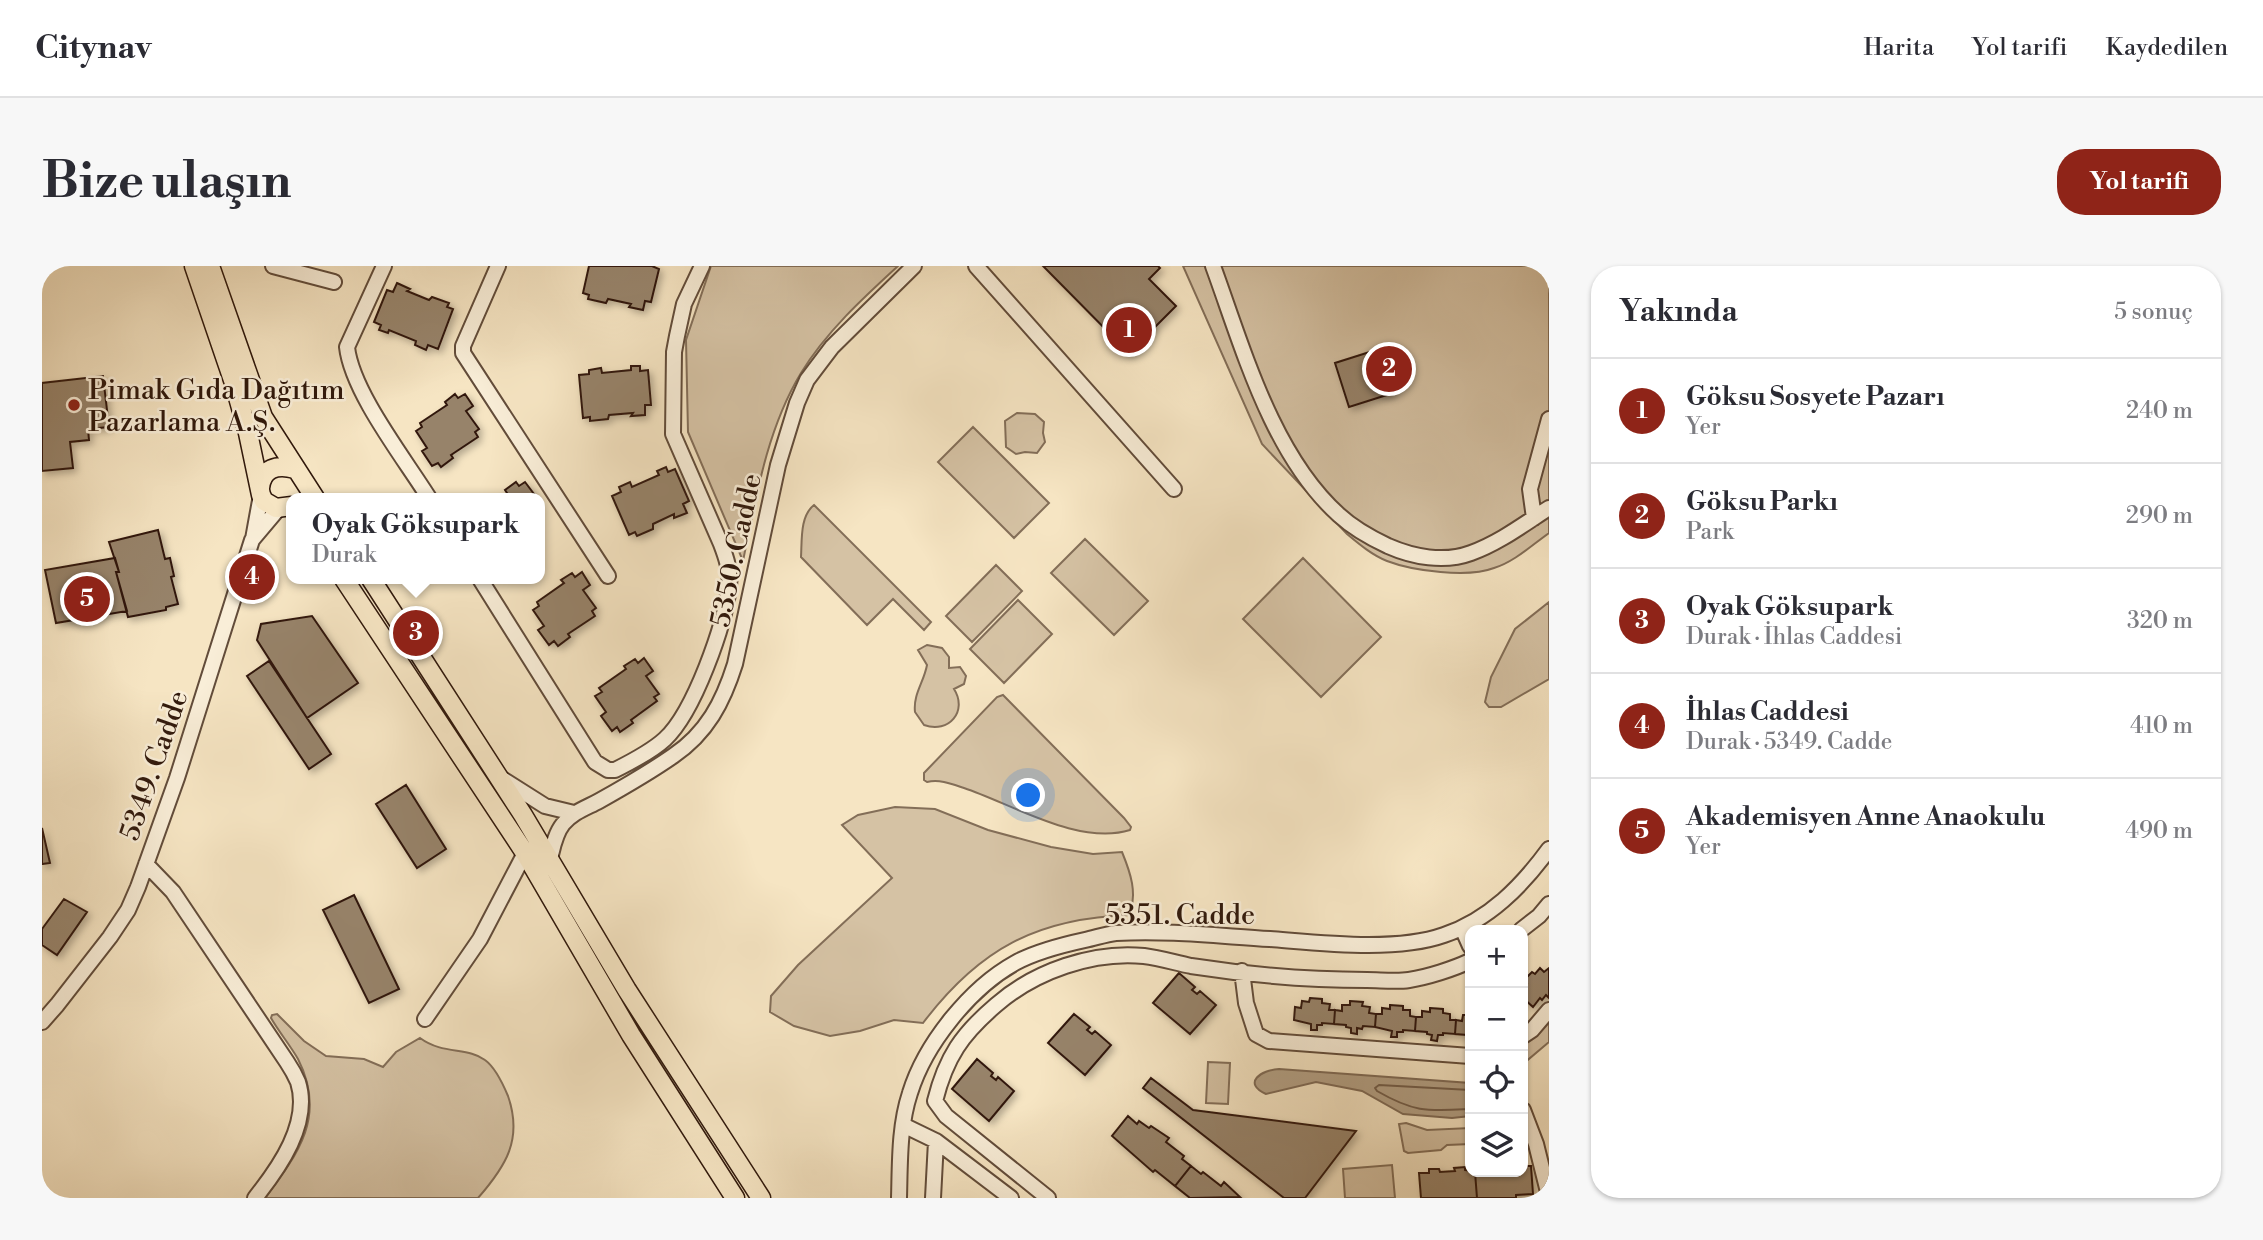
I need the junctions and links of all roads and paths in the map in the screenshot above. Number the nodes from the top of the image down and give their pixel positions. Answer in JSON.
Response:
{"nodes":[{"id":1,"x":194,"y":266,"type":"edge"},
{"id":2,"x":210,"y":266,"type":"edge"},
{"id":3,"x":273,"y":266,"type":"edge"},
{"id":4,"x":384,"y":266,"type":"edge"},
{"id":5,"x":498,"y":266,"type":"edge"},
{"id":6,"x":702,"y":266,"type":"edge"},
{"id":7,"x":914,"y":266,"type":"edge"},
{"id":8,"x":976,"y":266,"type":"edge"},
{"id":9,"x":1213,"y":266,"type":"edge"},
{"id":10,"x":334,"y":282,"type":"dead end"},
{"id":11,"x":1549,"y":419,"type":"edge"},
{"id":12,"x":299,"y":483,"type":"edge"},
{"id":13,"x":1174,"y":489,"type":"dead end"},
{"id":14,"x":260,"y":492,"type":"junction"},
{"id":15,"x":426,"y":493,"type":"edge"},
{"id":16,"x":1549,"y":508,"type":"edge"},
{"id":17,"x":286,"y":510,"type":"edge"},
{"id":18,"x":1534,"y":518,"type":"junction"},
{"id":19,"x":252,"y":540,"type":"junction"},
{"id":20,"x":608,"y":576,"type":"dead end"},
{"id":21,"x":347,"y":584,"type":"edge"},
{"id":22,"x":373,"y":584,"type":"edge"},
{"id":23,"x":483,"y":584,"type":"edge"},
{"id":24,"x":498,"y":776,"type":"junction"},
{"id":25,"x":574,"y":813,"type":"junction"},
{"id":26,"x":1549,"y":849,"type":"edge"},
{"id":27,"x":526,"y":853,"type":"junction"},
{"id":28,"x":146,"y":864,"type":"junction"},
{"id":29,"x":548,"y":868,"type":"junction"},
{"id":30,"x":1549,"y":904,"type":"edge"},
{"id":31,"x":1527,"y":925,"type":"edge"},
{"id":32,"x":1462,"y":928,"type":"junction"},
{"id":33,"x":1465,"y":935,"type":"edge"},
{"id":34,"x":1465,"y":963,"type":"edge"},
{"id":35,"x":1242,"y":971,"type":"junction"},
{"id":36,"x":1549,"y":1010,"type":"edge"},
{"id":37,"x":425,"y":1019,"type":"dead end"},
{"id":38,"x":42,"y":1021,"type":"edge"},
{"id":39,"x":1528,"y":1033,"type":"edge"},
{"id":40,"x":1465,"y":1056,"type":"edge"},
{"id":41,"x":1525,"y":1114,"type":"edge"},
{"id":42,"x":903,"y":1125,"type":"junction"},
{"id":43,"x":936,"y":1141,"type":"junction"},
{"id":44,"x":1549,"y":1196,"type":"edge"},
{"id":45,"x":255,"y":1198,"type":"edge"},
{"id":46,"x":735,"y":1198,"type":"edge"},
{"id":47,"x":761,"y":1198,"type":"edge"},
{"id":48,"x":899,"y":1198,"type":"edge"},
{"id":49,"x":933,"y":1198,"type":"edge"},
{"id":50,"x":1011,"y":1198,"type":"edge"},
{"id":51,"x":1048,"y":1198,"type":"edge"}],
"edges":[{"from":1,"to":14,"type":"main road"},
{"from":2,"to":12,"type":"main road"},
{"from":3,"to":10,"type":"street"},
{"from":4,"to":15,"type":"street"},
{"from":5,"to":20,"type":"street"},
{"from":6,"to":23,"type":"street"},
{"from":7,"to":25,"type":"street","name":"5350. Cadde"},
{"from":8,"to":13,"type":"street"},
{"from":9,"to":18,"type":"street"},
{"from":11,"to":18,"type":"street"},
{"from":12,"to":14,"type":"main road"},
{"from":14,"to":17,"type":"main road"},
{"from":14,"to":19,"type":"street"},
{"from":16,"to":18,"type":"street"},
{"from":17,"to":19,"type":"street","name":"5349. Cadde"},
{"from":19,"to":28,"type":"street","name":"5349. Cadde"},
{"from":21,"to":27,"type":"main road"},
{"from":22,"to":24,"type":"main road"},
{"from":24,"to":25,"type":"street"},
{"from":24,"to":29,"type":"main road"},
{"from":25,"to":29,"type":"street"},
{"from":26,"to":32,"type":"street","name":"5351. Cadde"},
{"from":27,"to":29,"type":"main road"},
{"from":27,"to":37,"type":"street"},
{"from":28,"to":38,"type":"street","name":"5349. Cadde"},
{"from":28,"to":45,"type":"street"},
{"from":29,"to":46,"type":"main road"},
{"from":29,"to":47,"type":"main road"},
{"from":30,"to":31,"type":"street"},
{"from":32,"to":33,"type":"street"},
{"from":32,"to":42,"type":"street","name":"5351. Cadde"},
{"from":34,"to":35,"type":"street"},
{"from":35,"to":40,"type":"street"},
{"from":35,"to":51,"type":"street"},
{"from":36,"to":39,"type":"street"},
{"from":41,"to":44,"type":"street"},
{"from":42,"to":43,"type":"street"},
{"from":42,"to":48,"type":"street","name":"5351. Cadde"},
{"from":43,"to":49,"type":"street"},
{"from":43,"to":50,"type":"street"}]}
